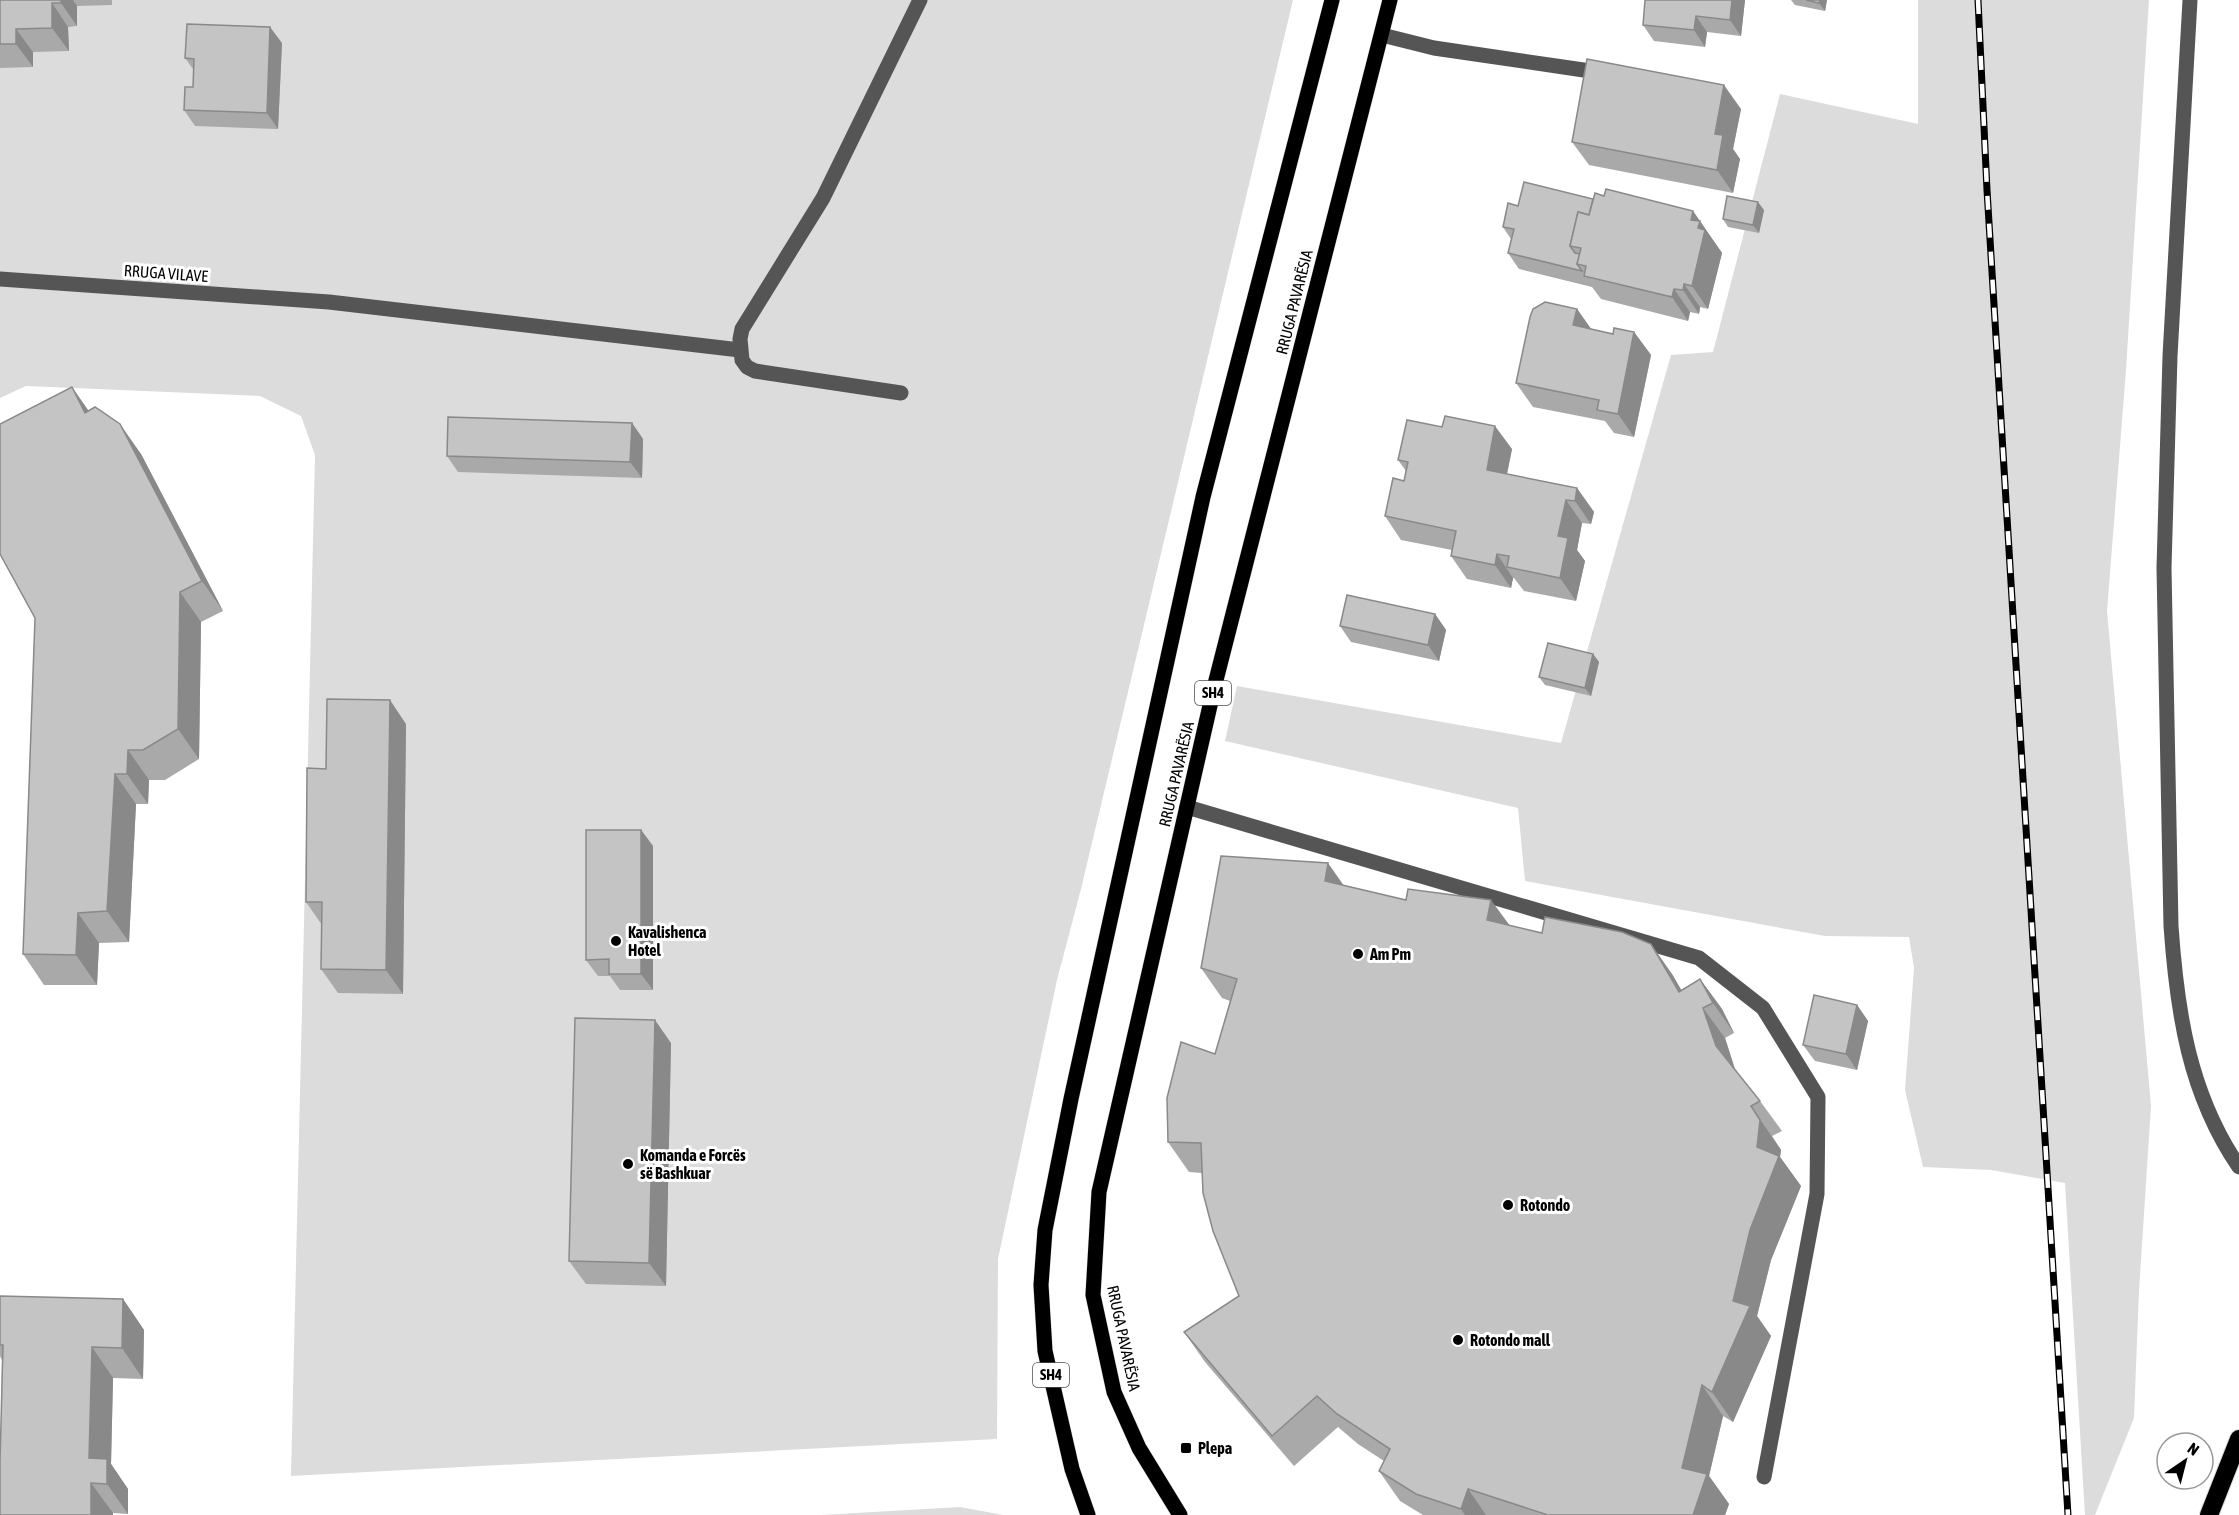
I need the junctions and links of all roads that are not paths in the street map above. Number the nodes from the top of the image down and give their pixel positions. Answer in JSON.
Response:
{"nodes":[{"id":1,"x":921,"y":0,"type":"edge"},
{"id":2,"x":1332,"y":0,"type":"edge"},
{"id":3,"x":1390,"y":0,"type":"edge"},
{"id":4,"x":2190,"y":0,"type":"edge"},
{"id":5,"x":1382,"y":35,"type":"junction"},
{"id":6,"x":1622,"y":75,"type":"edge"},
{"id":7,"x":0,"y":279,"type":"edge"},
{"id":8,"x":740,"y":350,"type":"junction"},
{"id":9,"x":901,"y":393,"type":"dead end"},
{"id":10,"x":1187,"y":807,"type":"junction"},
{"id":11,"x":2239,"y":1167,"type":"edge"},
{"id":12,"x":2239,"y":1438,"type":"edge"},
{"id":13,"x":1764,"y":1477,"type":"dead end"},
{"id":14,"x":1088,"y":1515,"type":"edge"},
{"id":15,"x":1180,"y":1515,"type":"edge"},
{"id":16,"x":2209,"y":1515,"type":"edge"}],
"edges":[{"from":1,"to":8,"type":"street"},
{"from":2,"to":14,"type":"main road","name":"RRUGA PAVARËSIA","number":"SH4"},
{"from":3,"to":5,"type":"main road","name":"RRUGA PAVARËSIA","number":"SH4"},
{"from":4,"to":11,"type":"street"},
{"from":5,"to":6,"type":"street"},
{"from":5,"to":10,"type":"main road","name":"RRUGA PAVARËSIA","number":"SH4"},
{"from":7,"to":8,"type":"street","name":"RRUGA VILAVE"},
{"from":8,"to":9,"type":"street"},
{"from":10,"to":13,"type":"street"},
{"from":10,"to":15,"type":"main road","name":"RRUGA PAVARËSIA","number":"SH4"},
{"from":12,"to":16,"type":"highway"}]}
